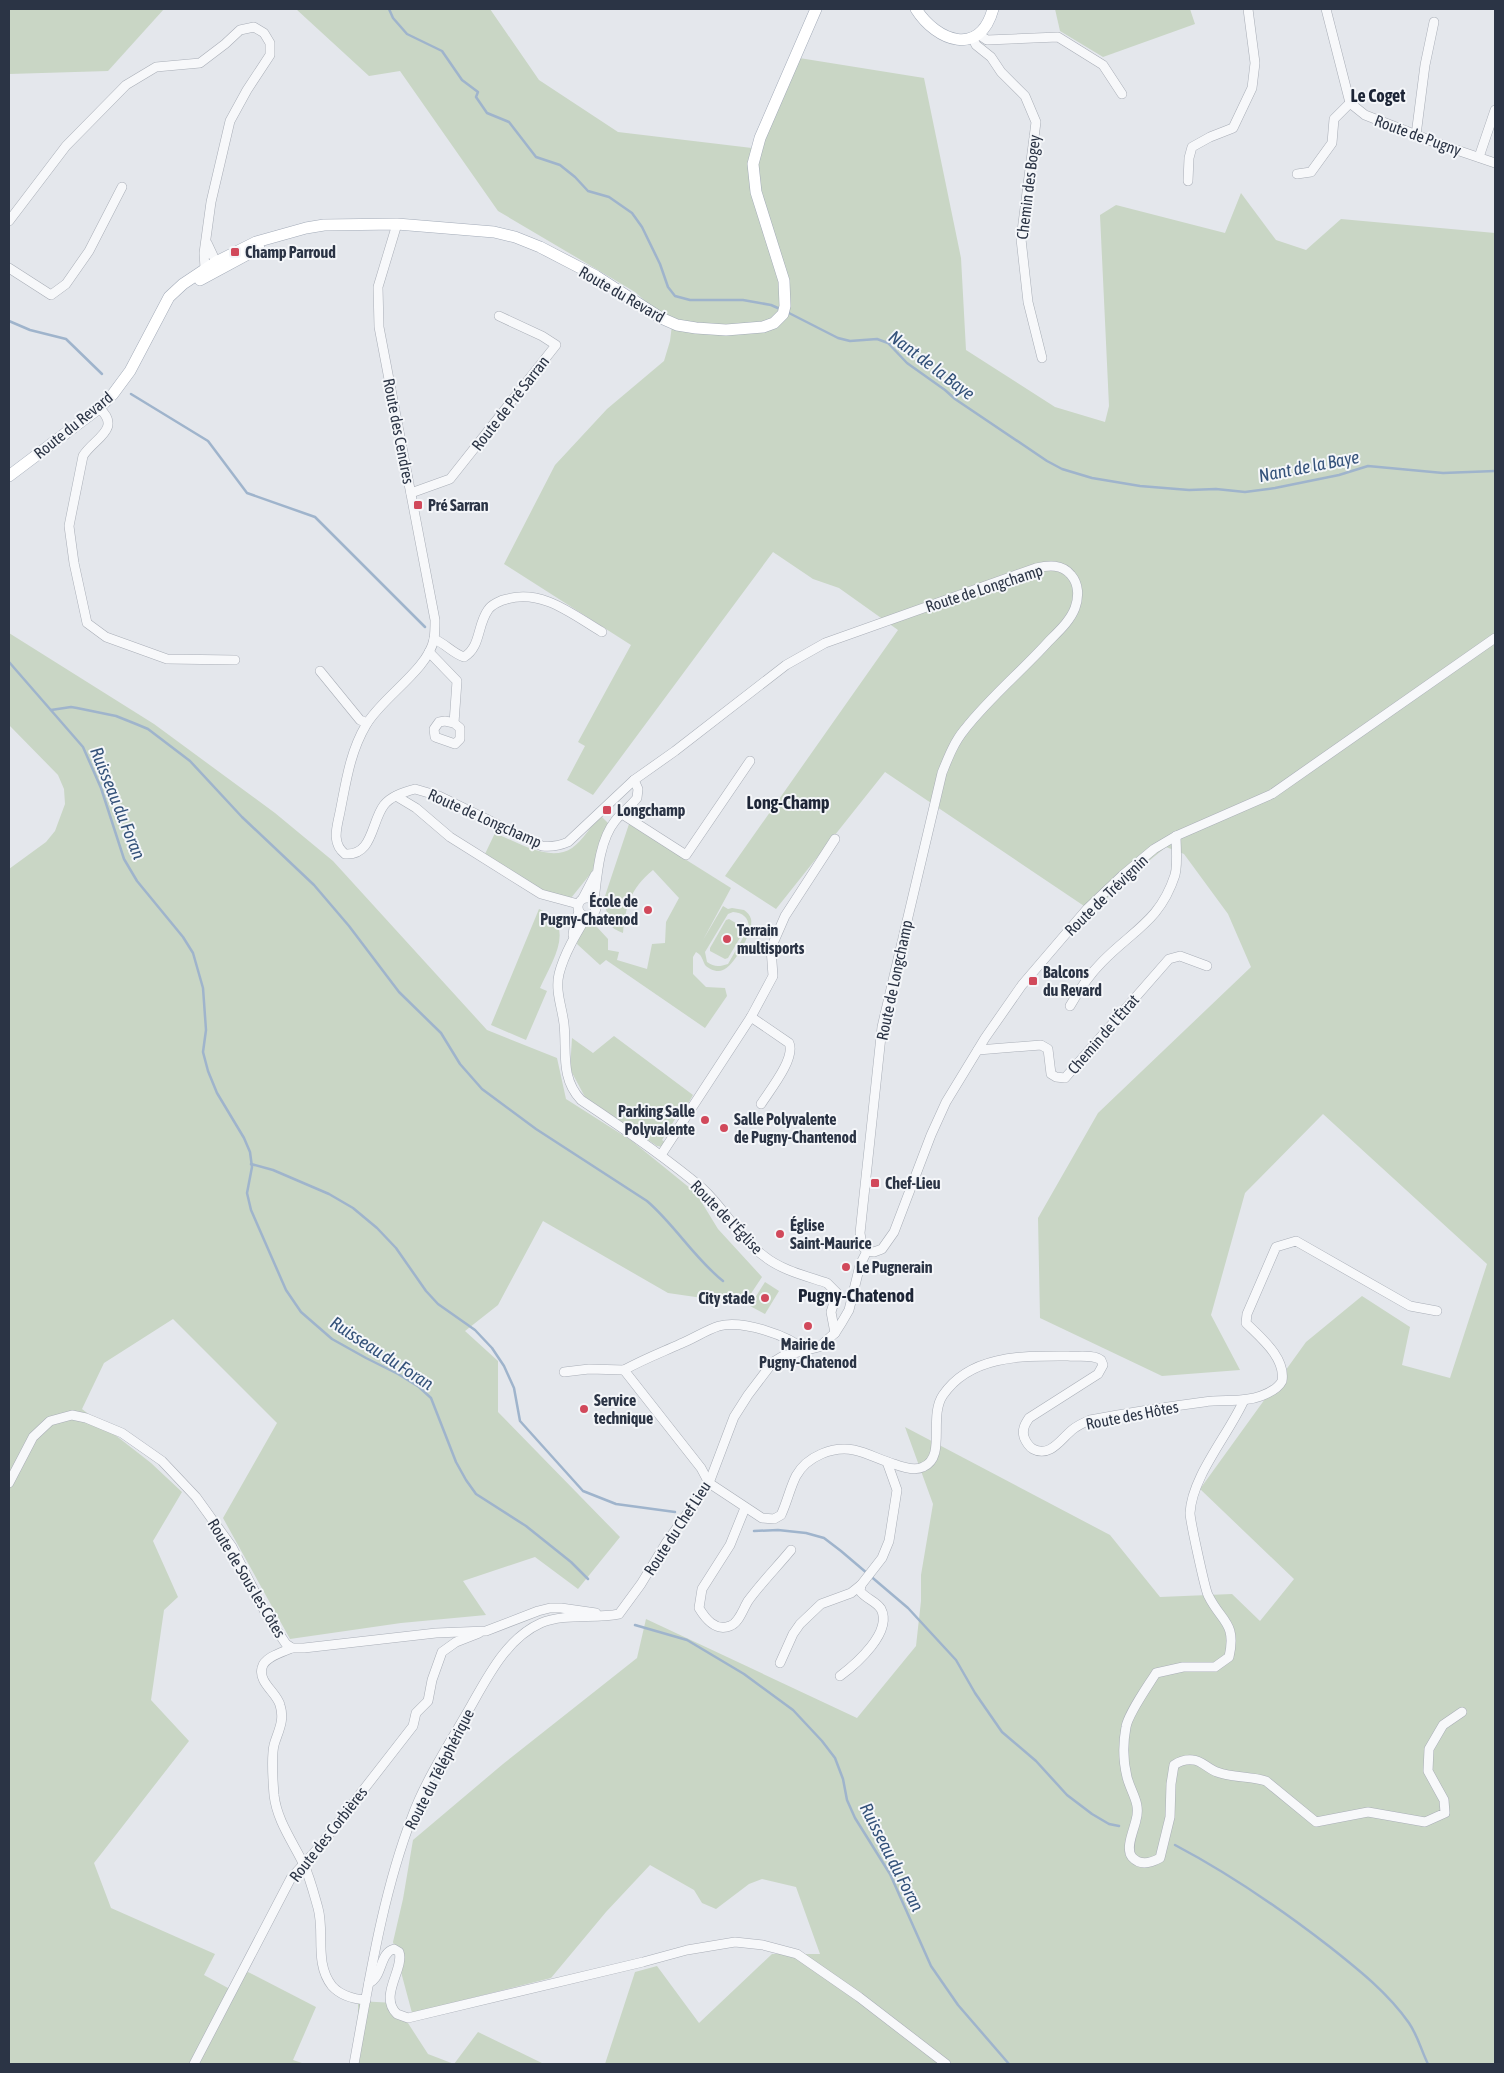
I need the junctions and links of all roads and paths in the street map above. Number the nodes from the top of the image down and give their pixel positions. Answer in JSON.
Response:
{"nodes":[{"id":1,"x":816,"y":9,"type":"edge"},
{"id":2,"x":916,"y":9,"type":"edge"},
{"id":3,"x":993,"y":9,"type":"edge"},
{"id":4,"x":1248,"y":9,"type":"edge"},
{"id":5,"x":1326,"y":9,"type":"edge"},
{"id":6,"x":1434,"y":22,"type":"dead end"},
{"id":7,"x":975,"y":36,"type":"junction"},
{"id":8,"x":1122,"y":94,"type":"dead end"},
{"id":9,"x":1350,"y":103,"type":"junction"},
{"id":10,"x":1495,"y":110,"type":"edge"},
{"id":11,"x":1416,"y":135,"type":"junction"},
{"id":12,"x":1479,"y":157,"type":"junction"},
{"id":13,"x":1495,"y":163,"type":"edge"},
{"id":14,"x":1297,"y":174,"type":"dead end"},
{"id":15,"x":1188,"y":181,"type":"dead end"},
{"id":16,"x":122,"y":187,"type":"dead end"},
{"id":17,"x":9,"y":221,"type":"edge"},
{"id":18,"x":397,"y":224,"type":"junction"},
{"id":19,"x":9,"y":268,"type":"edge"},
{"id":20,"x":212,"y":268,"type":"junction"},
{"id":21,"x":499,"y":316,"type":"dead end"},
{"id":22,"x":1042,"y":358,"type":"dead end"},
{"id":23,"x":99,"y":408,"type":"junction"},
{"id":24,"x":9,"y":476,"type":"edge"},
{"id":25,"x":411,"y":492,"type":"junction"},
{"id":26,"x":602,"y":632,"type":"dead end"},
{"id":27,"x":1495,"y":638,"type":"edge"},
{"id":28,"x":434,"y":639,"type":"junction"},
{"id":29,"x":429,"y":652,"type":"junction"},
{"id":30,"x":235,"y":660,"type":"dead end"},
{"id":31,"x":320,"y":671,"type":"dead end"},
{"id":32,"x":454,"y":722,"type":"dead end"},
{"id":33,"x":367,"y":723,"type":"junction"},
{"id":34,"x":750,"y":762,"type":"dead end"},
{"id":35,"x":634,"y":780,"type":"junction"},
{"id":36,"x":626,"y":787,"type":"junction"},
{"id":37,"x":396,"y":796,"type":"junction"},
{"id":38,"x":631,"y":806,"type":"junction"},
{"id":39,"x":622,"y":814,"type":"junction"},
{"id":40,"x":1176,"y":836,"type":"junction"},
{"id":41,"x":835,"y":839,"type":"dead end"},
{"id":42,"x":598,"y":870,"type":"junction"},
{"id":43,"x":594,"y":901,"type":"junction"},
{"id":44,"x":582,"y":907,"type":"junction"},
{"id":45,"x":1207,"y":966,"type":"dead end"},
{"id":46,"x":1070,"y":1006,"type":"dead end"},
{"id":47,"x":751,"y":1017,"type":"junction"},
{"id":48,"x":978,"y":1050,"type":"junction"},
{"id":49,"x":761,"y":1104,"type":"dead end"},
{"id":50,"x":661,"y":1155,"type":"junction"},
{"id":51,"x":868,"y":1251,"type":"junction"},
{"id":52,"x":1437,"y":1311,"type":"dead end"},
{"id":53,"x":834,"y":1333,"type":"junction"},
{"id":54,"x":806,"y":1351,"type":"junction"},
{"id":55,"x":624,"y":1370,"type":"junction"},
{"id":56,"x":564,"y":1372,"type":"dead end"},
{"id":57,"x":1244,"y":1400,"type":"junction"},
{"id":58,"x":887,"y":1462,"type":"junction"},
{"id":59,"x":9,"y":1483,"type":"edge"},
{"id":60,"x":708,"y":1483,"type":"junction"},
{"id":61,"x":745,"y":1508,"type":"junction"},
{"id":62,"x":791,"y":1550,"type":"dead end"},
{"id":63,"x":863,"y":1582,"type":"junction"},
{"id":64,"x":608,"y":1616,"type":"junction"},
{"id":65,"x":486,"y":1630,"type":"junction"},
{"id":66,"x":292,"y":1648,"type":"junction"},
{"id":67,"x":780,"y":1663,"type":"dead end"},
{"id":68,"x":840,"y":1676,"type":"dead end"},
{"id":69,"x":1462,"y":1712,"type":"dead end"},
{"id":70,"x":304,"y":1864,"type":"junction"},
{"id":71,"x":369,"y":1983,"type":"junction"},
{"id":72,"x":366,"y":2000,"type":"junction"},
{"id":73,"x":194,"y":2064,"type":"edge"},
{"id":74,"x":354,"y":2064,"type":"edge"},
{"id":75,"x":946,"y":2064,"type":"edge"}],
"edges":[{"from":1,"to":18,"type":"main road","name":"Route du Revard"},
{"from":2,"to":7,"type":"main road"},
{"from":3,"to":7,"type":"main road"},
{"from":4,"to":15,"type":"street"},
{"from":5,"to":9,"type":"street"},
{"from":6,"to":11,"type":"street"},
{"from":7,"to":8,"type":"street"},
{"from":7,"to":22,"type":"street","name":"Chemin des Bogey"},
{"from":9,"to":11,"type":"street","name":"Route de Pugny"},
{"from":9,"to":14,"type":"street"},
{"from":10,"to":12,"type":"street"},
{"from":11,"to":12,"type":"street","name":"Route de Pugny"},
{"from":12,"to":13,"type":"street","name":"Route de Pugny"},
{"from":16,"to":19,"type":"street"},
{"from":17,"to":20,"type":"street"},
{"from":18,"to":20,"type":"main road","name":"Route du Revard"},
{"from":18,"to":25,"type":"street","name":"Route des Cendres"},
{"from":20,"to":23,"type":"main road","name":"Route du Revard"},
{"from":21,"to":25,"type":"street","name":"Route de Pré Sarran"},
{"from":23,"to":24,"type":"main road","name":"Route du Revard"},
{"from":23,"to":30,"type":"street"},
{"from":25,"to":28,"type":"street","name":"Route des Cendres"},
{"from":26,"to":28,"type":"street"},
{"from":27,"to":40,"type":"street","name":"Route de Trévignin"},
{"from":28,"to":29,"type":"street","name":"Route des Cendres"},
{"from":29,"to":32,"type":"street"},
{"from":29,"to":33,"type":"street","name":"Route des Cendres"},
{"from":31,"to":33,"type":"street"},
{"from":33,"to":37,"type":"street","name":"Route des Cendres"},
{"from":34,"to":39,"type":"street"},
{"from":35,"to":36,"type":"street","name":"Route de Longchamp"},
{"from":35,"to":38,"type":"street"},
{"from":35,"to":51,"type":"street","name":"Route de Longchamp"},
{"from":36,"to":37,"type":"street","name":"Route de Longchamp"},
{"from":36,"to":38,"type":"street"},
{"from":37,"to":44,"type":"street"},
{"from":38,"to":39,"type":"street"},
{"from":39,"to":42,"type":"street"},
{"from":40,"to":46,"type":"street"},
{"from":40,"to":48,"type":"street","name":"Route de Trévignin"},
{"from":41,"to":47,"type":"street"},
{"from":42,"to":43,"type":"street"},
{"from":42,"to":44,"type":"street"},
{"from":43,"to":44,"type":"street"},
{"from":43,"to":44,"type":"street"},
{"from":44,"to":50,"type":"street","name":"Route de l'Église"},
{"from":45,"to":48,"type":"street","name":"Chemin de l'Étrat"},
{"from":47,"to":49,"type":"street"},
{"from":47,"to":50,"type":"street"},
{"from":48,"to":51,"type":"street","name":"Route de Trévignin"},
{"from":50,"to":53,"type":"street","name":"Route de l'Église"},
{"from":51,"to":53,"type":"street"},
{"from":52,"to":57,"type":"street","name":"Route des Hôtes"},
{"from":53,"to":54,"type":"street"},
{"from":54,"to":55,"type":"street"},
{"from":54,"to":60,"type":"street","name":"Route du Chef Lieu"},
{"from":55,"to":56,"type":"street"},
{"from":55,"to":60,"type":"street"},
{"from":57,"to":58,"type":"street","name":"Route des Hôtes"},
{"from":57,"to":69,"type":"street"},
{"from":58,"to":61,"type":"street","name":"Route des Hôtes"},
{"from":58,"to":63,"type":"street"},
{"from":59,"to":66,"type":"street","name":"Route de Sous les Côtes"},
{"from":60,"to":61,"type":"street","name":"Route des Hôtes"},
{"from":60,"to":64,"type":"street","name":"Route du Chef Lieu"},
{"from":61,"to":62,"type":"street"},
{"from":63,"to":67,"type":"street"},
{"from":63,"to":68,"type":"street"},
{"from":64,"to":65,"type":"street","name":"Route de Sous les Côtes"},
{"from":64,"to":71,"type":"street","name":"Route du Téléphérique"},
{"from":65,"to":66,"type":"street","name":"Route de Sous les Côtes"},
{"from":65,"to":70,"type":"street","name":"Route des Corbières"},
{"from":66,"to":70,"type":"street"},
{"from":70,"to":72,"type":"street"},
{"from":70,"to":73,"type":"street","name":"Route des Corbières"},
{"from":71,"to":72,"type":"street","name":"Route du Téléphérique"},
{"from":71,"to":75,"type":"street"},
{"from":72,"to":74,"type":"street","name":"Route du Téléphérique"}]}
